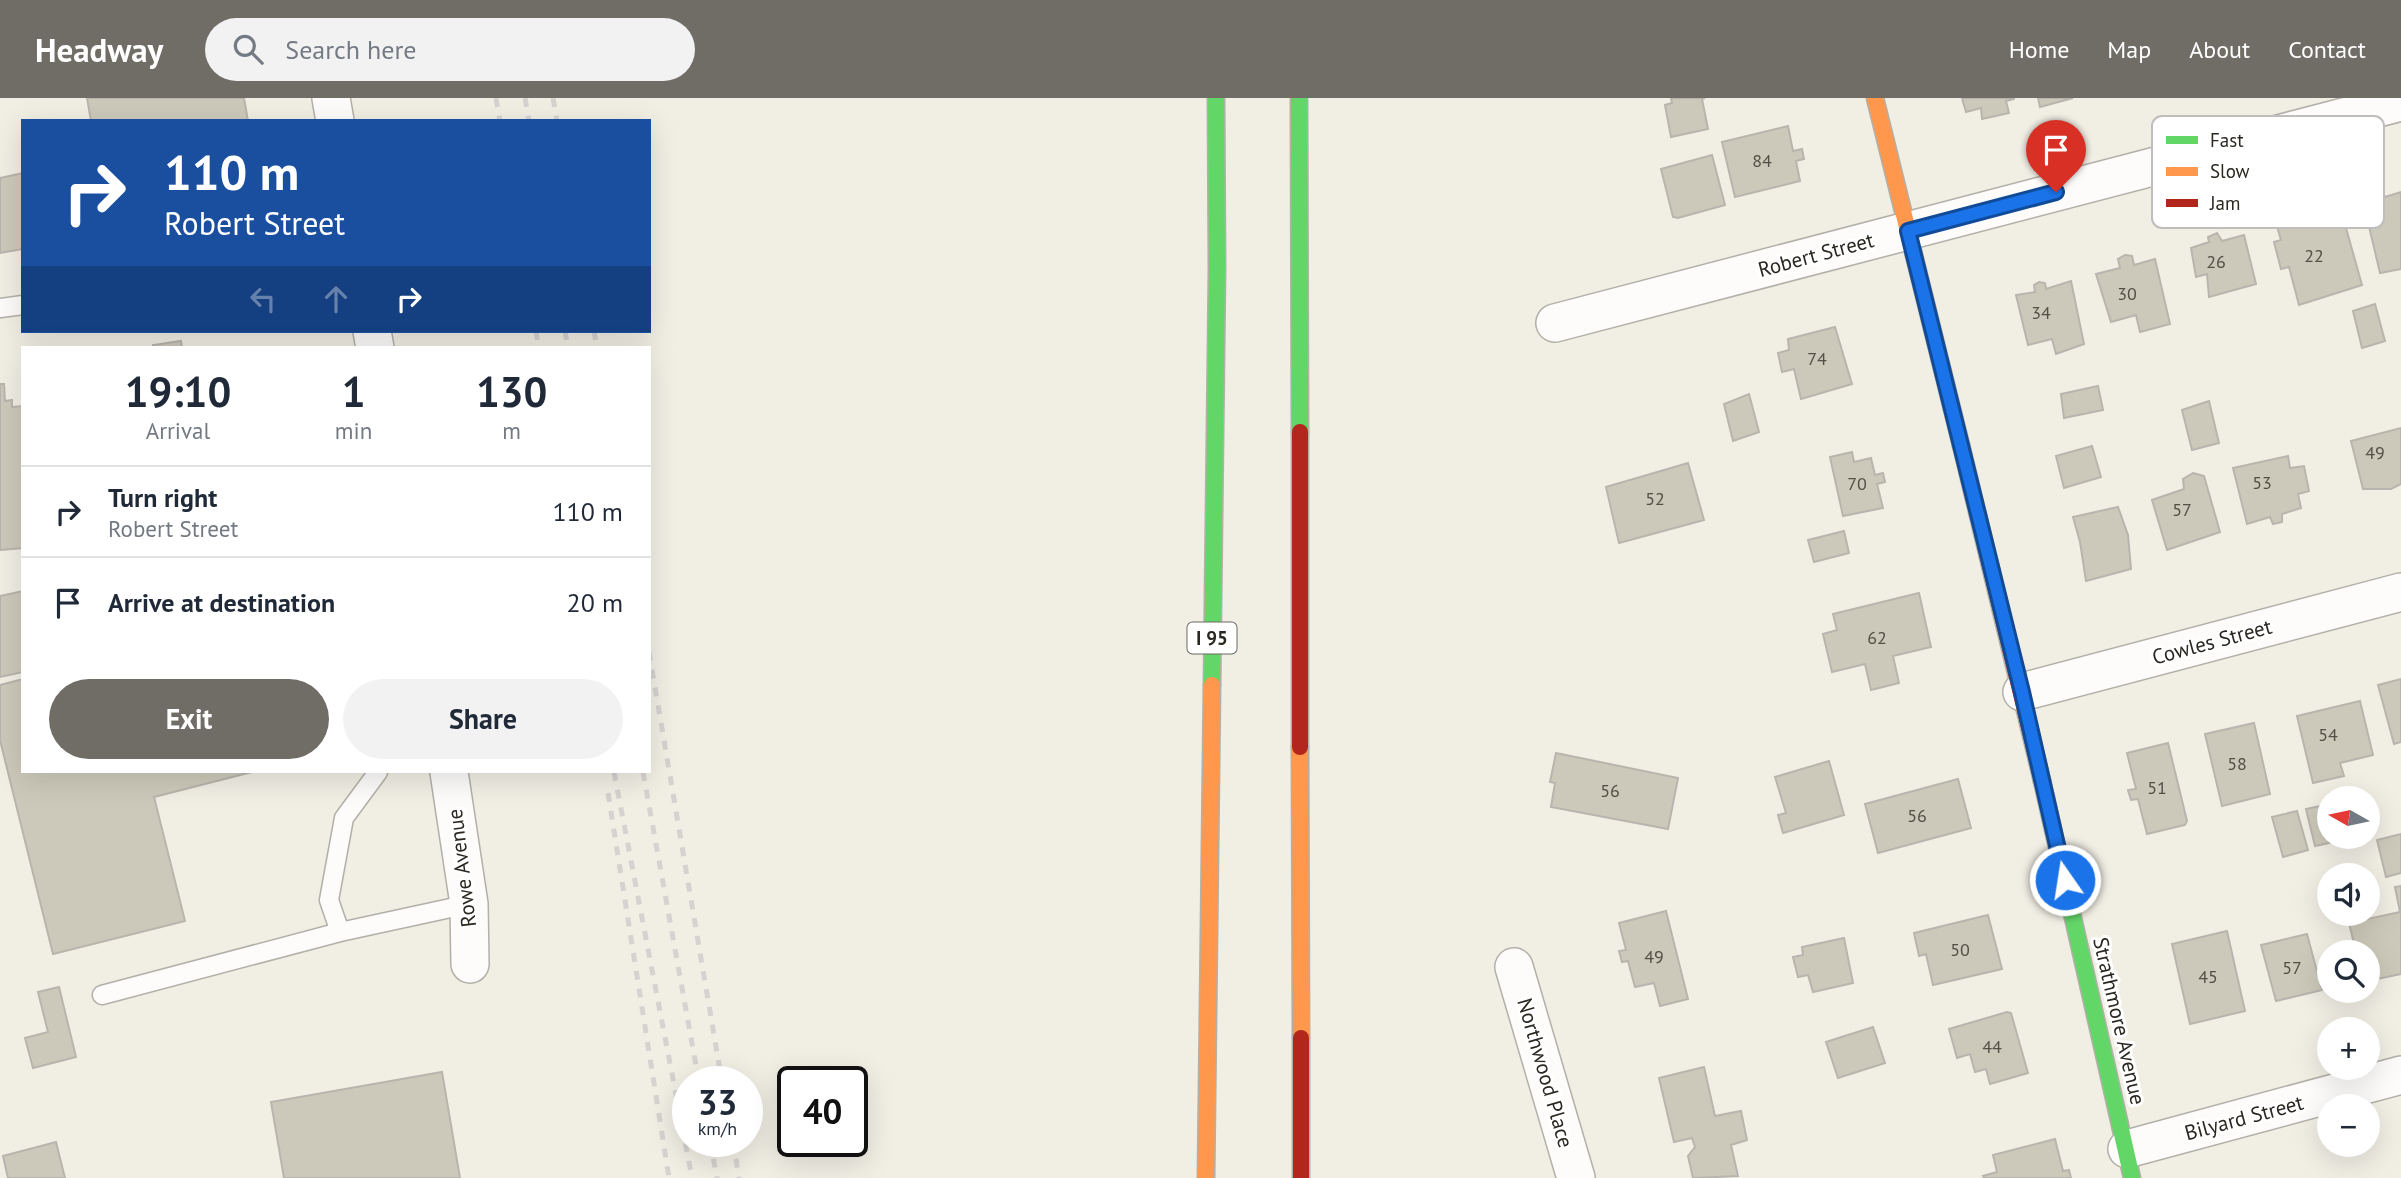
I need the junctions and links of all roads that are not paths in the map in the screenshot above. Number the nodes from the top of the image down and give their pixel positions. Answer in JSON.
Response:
{"nodes":[{"id":1,"x":331,"y":98,"type":"edge"},
{"id":2,"x":1216,"y":98,"type":"edge"},
{"id":3,"x":1299,"y":98,"type":"edge"},
{"id":4,"x":1875,"y":98,"type":"edge"},
{"id":5,"x":2401,"y":102,"type":"edge"},
{"id":6,"x":2347,"y":116,"type":"edge"},
{"id":7,"x":335,"y":119,"type":"edge"},
{"id":8,"x":2152,"y":167,"type":"edge"},
{"id":9,"x":1908,"y":231,"type":"junction"},
{"id":10,"x":21,"y":305,"type":"edge"},
{"id":11,"x":0,"y":307,"type":"edge"},
{"id":12,"x":1555,"y":323,"type":"dead end"},
{"id":13,"x":2401,"y":592,"type":"edge"},
{"id":14,"x":2022,"y":692,"type":"junction"},
{"id":15,"x":377,"y":773,"type":"edge"},
{"id":16,"x":450,"y":773,"type":"edge"},
{"id":17,"x":469,"y":904,"type":"junction"},
{"id":18,"x":340,"y":932,"type":"junction"},
{"id":19,"x":470,"y":964,"type":"dead end"},
{"id":20,"x":1514,"y":967,"type":"dead end"},
{"id":21,"x":102,"y":995,"type":"dead end"},
{"id":22,"x":2401,"y":1075,"type":"edge"},
{"id":23,"x":2130,"y":1163,"type":"edge"},
{"id":24,"x":1206,"y":1178,"type":"edge"},
{"id":25,"x":1301,"y":1178,"type":"edge"},
{"id":26,"x":1577,"y":1178,"type":"edge"}],
"edges":[{"from":1,"to":7,"type":"street"},
{"from":2,"to":24,"type":"main road","number":"I 95"},
{"from":3,"to":25,"type":"main road"},
{"from":4,"to":9,"type":"main road","name":"Strathmore Avenue"},
{"from":5,"to":6,"type":"street","name":"Robert Street"},
{"from":8,"to":9,"type":"street","name":"Robert Street"},
{"from":9,"to":12,"type":"street","name":"Robert Street"},
{"from":9,"to":14,"type":"main road","name":"Strathmore Avenue"},
{"from":10,"to":11,"type":"lane"},
{"from":13,"to":14,"type":"street","name":"Cowles Street"},
{"from":14,"to":23,"type":"main road","name":"Strathmore Avenue"},
{"from":15,"to":18,"type":"lane"},
{"from":16,"to":17,"type":"street","name":"Rowe Avenue"},
{"from":17,"to":18,"type":"lane"},
{"from":17,"to":19,"type":"street","name":"Rowe Avenue"},
{"from":18,"to":21,"type":"lane"},
{"from":20,"to":26,"type":"street","name":"Northwood Place"},
{"from":22,"to":23,"type":"street","name":"Bilyard Street"}]}
